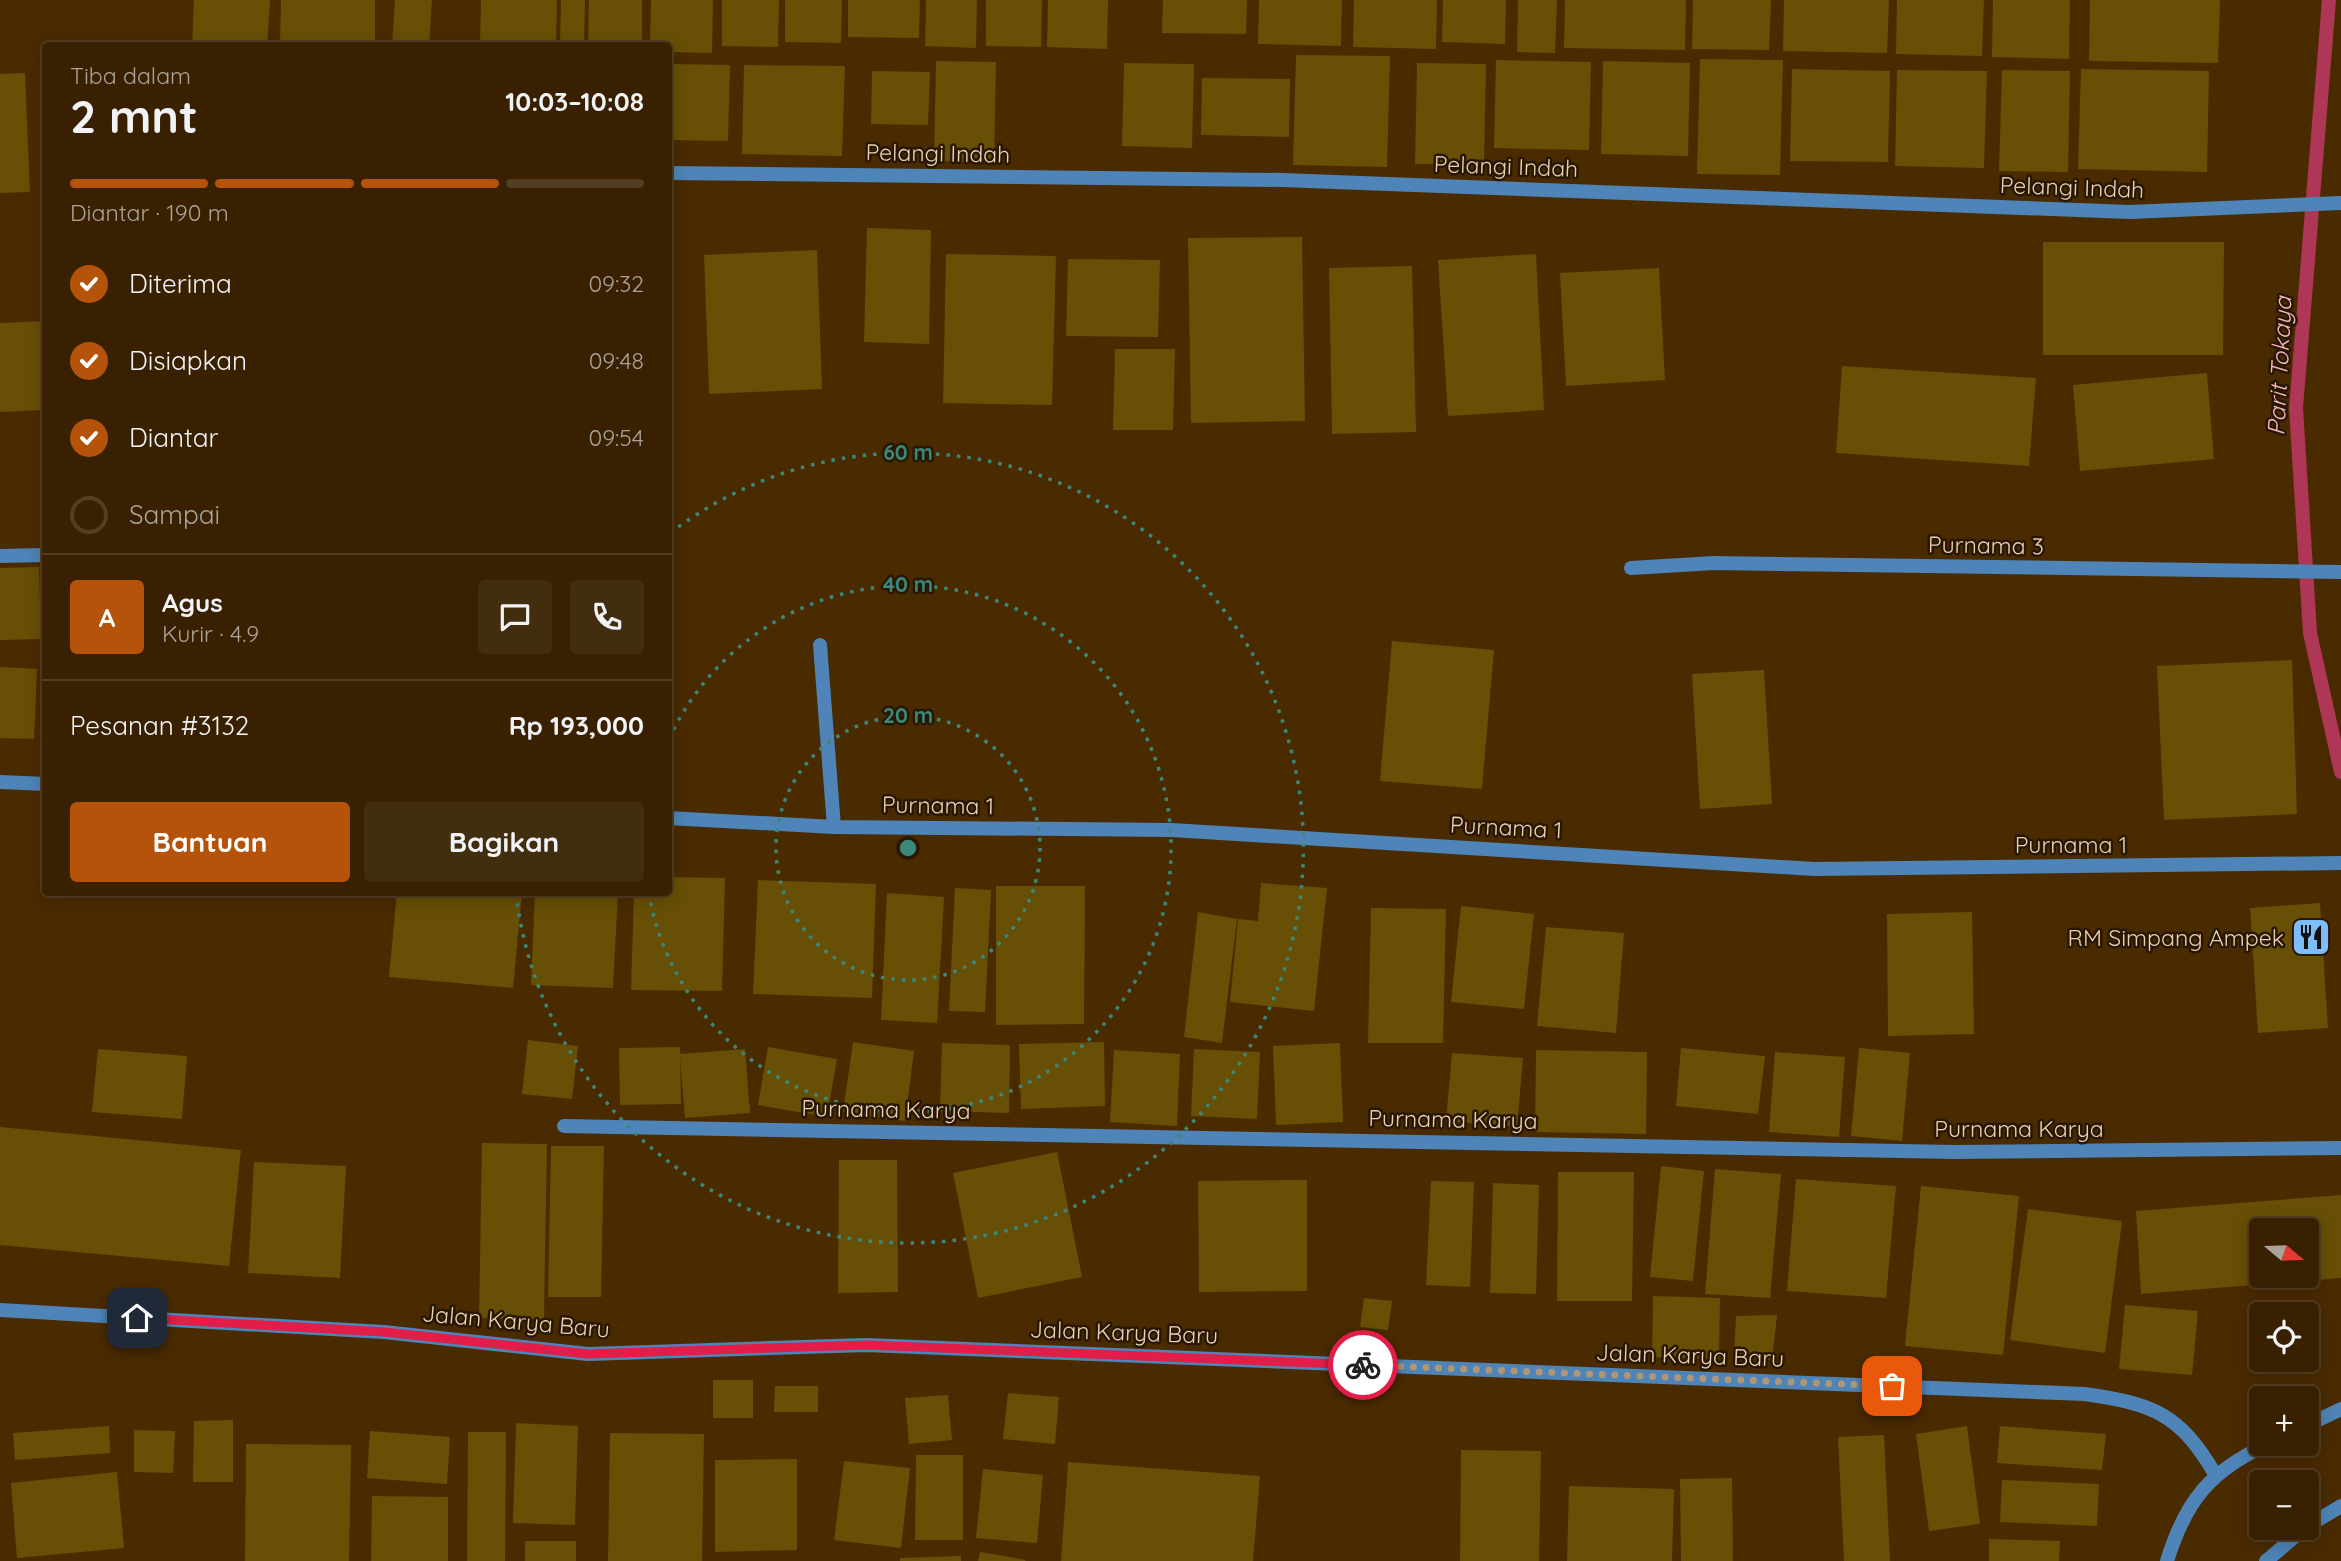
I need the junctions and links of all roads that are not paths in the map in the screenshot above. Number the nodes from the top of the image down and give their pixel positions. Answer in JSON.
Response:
{"nodes":[{"id":1,"x":672,"y":173,"type":"edge"},
{"id":2,"x":2341,"y":203,"type":"edge"},
{"id":3,"x":42,"y":555,"type":"edge"},
{"id":4,"x":0,"y":556,"type":"edge"},
{"id":5,"x":1631,"y":568,"type":"dead end"},
{"id":6,"x":2336,"y":572,"type":"edge"},
{"id":7,"x":820,"y":645,"type":"dead end"},
{"id":8,"x":0,"y":782,"type":"edge"},
{"id":9,"x":42,"y":784,"type":"edge"},
{"id":10,"x":672,"y":818,"type":"edge"},
{"id":11,"x":834,"y":827,"type":"junction"},
{"id":12,"x":2341,"y":863,"type":"edge"},
{"id":13,"x":564,"y":1126,"type":"dead end"},
{"id":14,"x":2341,"y":1148,"type":"edge"},
{"id":15,"x":0,"y":1310,"type":"edge"},
{"id":16,"x":2341,"y":1409,"type":"edge"},
{"id":17,"x":2319,"y":1420,"type":"edge"},
{"id":18,"x":2249,"y":1455,"type":"edge"},
{"id":19,"x":2215,"y":1474,"type":"junction"},
{"id":20,"x":2341,"y":1506,"type":"edge"},
{"id":21,"x":2319,"y":1519,"type":"edge"},
{"id":22,"x":2288,"y":1540,"type":"edge"},
{"id":23,"x":2167,"y":1561,"type":"edge"},
{"id":24,"x":2266,"y":1561,"type":"edge"}],
"edges":[{"from":1,"to":2,"type":"street","name":"Pelangi Indah"},
{"from":3,"to":4,"type":"street"},
{"from":5,"to":6,"type":"street","name":"Purnama 3"},
{"from":7,"to":11,"type":"street"},
{"from":8,"to":9,"type":"street"},
{"from":10,"to":11,"type":"street","name":"Purnama 1"},
{"from":11,"to":12,"type":"street","name":"Purnama 1"},
{"from":13,"to":14,"type":"street","name":"Purnama Karya"},
{"from":15,"to":19,"type":"street","name":"Jalan Karya Baru"},
{"from":16,"to":17,"type":"street"},
{"from":18,"to":19,"type":"street"},
{"from":19,"to":23,"type":"street"},
{"from":20,"to":21,"type":"street"},
{"from":22,"to":24,"type":"street"}]}
